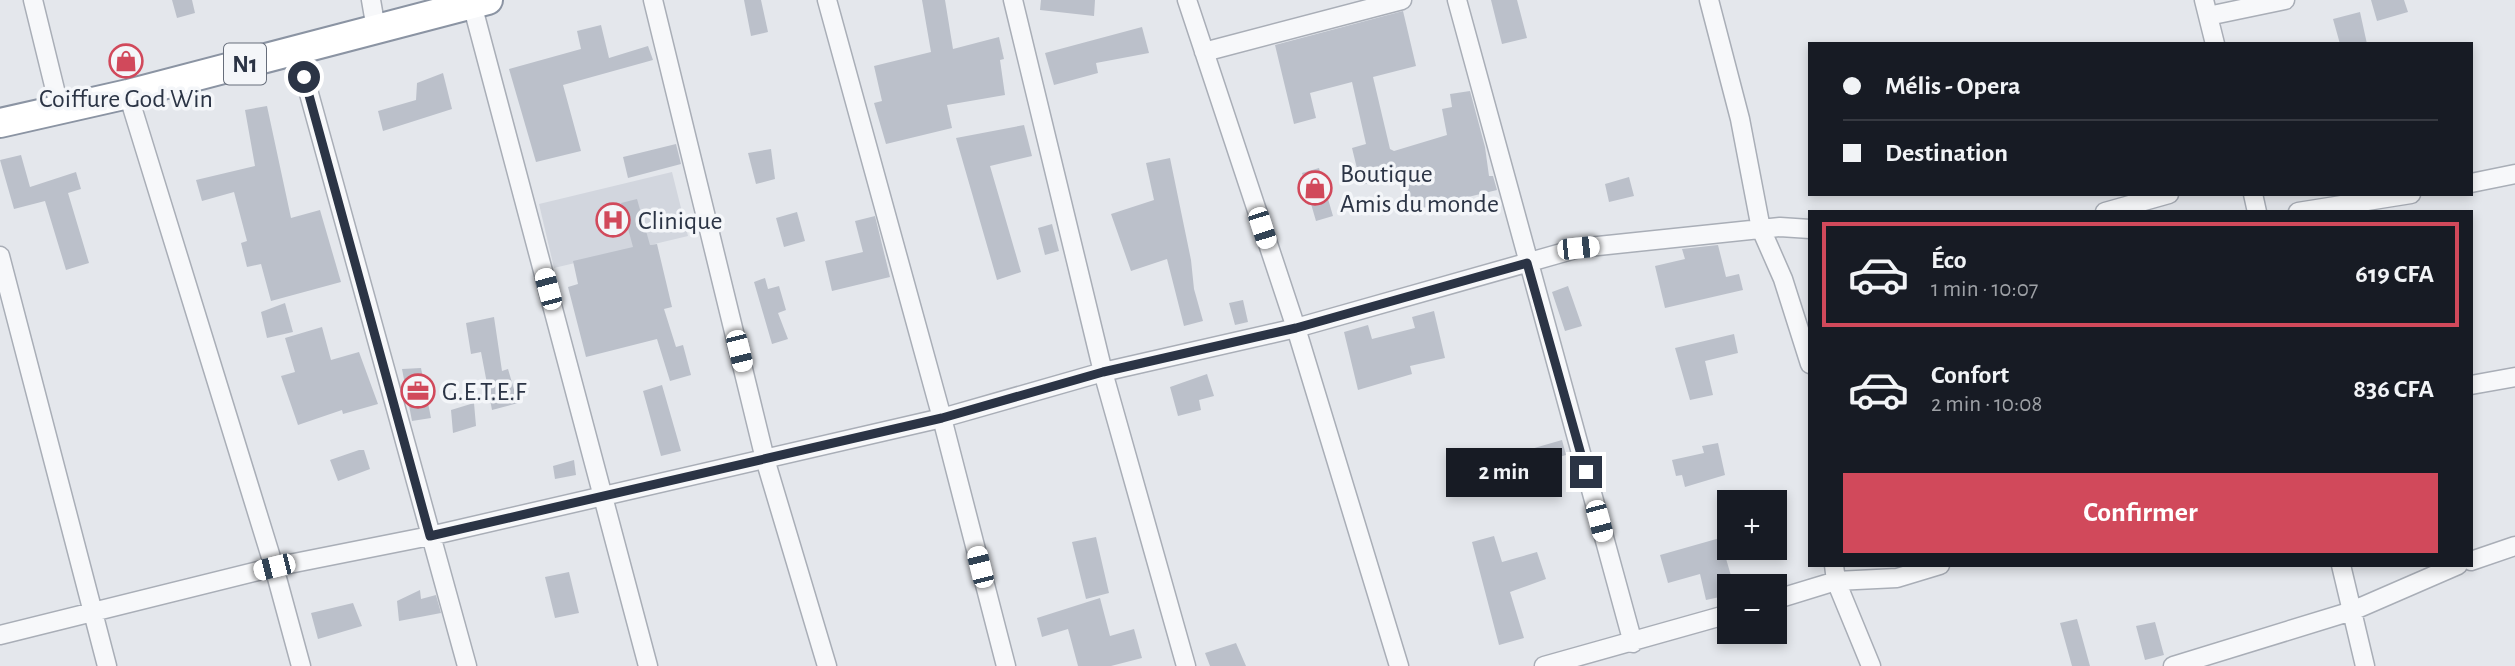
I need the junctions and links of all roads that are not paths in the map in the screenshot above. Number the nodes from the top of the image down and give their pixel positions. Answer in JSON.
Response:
{"nodes":[{"id":1,"x":33,"y":0,"type":"edge"},
{"id":2,"x":371,"y":0,"type":"edge"},
{"id":3,"x":653,"y":0,"type":"edge"},
{"id":4,"x":827,"y":0,"type":"edge"},
{"id":5,"x":1013,"y":0,"type":"edge"},
{"id":6,"x":1187,"y":0,"type":"edge"},
{"id":7,"x":1402,"y":0,"type":"edge"},
{"id":8,"x":1457,"y":0,"type":"edge"},
{"id":9,"x":1709,"y":0,"type":"edge"},
{"id":10,"x":2285,"y":0,"type":"edge"},
{"id":11,"x":480,"y":2,"type":"edge"},
{"id":12,"x":2206,"y":8,"type":"edge"},
{"id":13,"x":376,"y":29,"type":"junction"},
{"id":14,"x":2214,"y":42,"type":"edge"},
{"id":15,"x":297,"y":50,"type":"junction"},
{"id":16,"x":1204,"y":52,"type":"junction"},
{"id":17,"x":128,"y":94,"type":"junction"},
{"id":18,"x":60,"y":110,"type":"junction"},
{"id":19,"x":0,"y":123,"type":"edge"},
{"id":20,"x":2515,"y":174,"type":"edge"},
{"id":21,"x":2473,"y":183,"type":"edge"},
{"id":22,"x":2162,"y":196,"type":"edge"},
{"id":23,"x":2399,"y":196,"type":"edge"},
{"id":24,"x":2112,"y":210,"type":"edge"},
{"id":25,"x":2311,"y":210,"type":"edge"},
{"id":26,"x":1761,"y":229,"type":"junction"},
{"id":27,"x":1808,"y":229,"type":"edge"},
{"id":28,"x":1527,"y":263,"type":"junction"},
{"id":29,"x":1,"y":264,"type":"edge"},
{"id":30,"x":1296,"y":328,"type":"junction"},
{"id":31,"x":1808,"y":358,"type":"edge"},
{"id":32,"x":1103,"y":372,"type":"junction"},
{"id":33,"x":2515,"y":377,"type":"edge"},
{"id":34,"x":2473,"y":385,"type":"edge"},
{"id":35,"x":942,"y":418,"type":"junction"},
{"id":36,"x":765,"y":459,"type":"junction"},
{"id":37,"x":604,"y":496,"type":"junction"},
{"id":38,"x":430,"y":536,"type":"junction"},
{"id":39,"x":2515,"y":546,"type":"edge"},
{"id":40,"x":2473,"y":560,"type":"edge"},
{"id":41,"x":274,"y":567,"type":"junction"},
{"id":42,"x":1933,"y":567,"type":"edge"},
{"id":43,"x":2341,"y":567,"type":"edge"},
{"id":44,"x":2453,"y":567,"type":"edge"},
{"id":45,"x":1835,"y":573,"type":"edge"},
{"id":46,"x":1787,"y":594,"type":"edge"},
{"id":47,"x":2352,"y":611,"type":"junction"},
{"id":48,"x":92,"y":614,"type":"junction"},
{"id":49,"x":1717,"y":618,"type":"edge"},
{"id":50,"x":0,"y":635,"type":"edge"},
{"id":51,"x":1633,"y":643,"type":"junction"},
{"id":52,"x":107,"y":666,"type":"edge"},
{"id":53,"x":301,"y":666,"type":"edge"},
{"id":54,"x":467,"y":666,"type":"edge"},
{"id":55,"x":648,"y":666,"type":"edge"},
{"id":56,"x":827,"y":666,"type":"edge"},
{"id":57,"x":1006,"y":666,"type":"edge"},
{"id":58,"x":1186,"y":666,"type":"edge"},
{"id":59,"x":1399,"y":666,"type":"edge"},
{"id":60,"x":1544,"y":666,"type":"edge"},
{"id":61,"x":1871,"y":666,"type":"edge"},
{"id":62,"x":2174,"y":666,"type":"edge"},
{"id":63,"x":2365,"y":666,"type":"edge"}],
"edges":[{"from":1,"to":18,"type":"street"},
{"from":2,"to":13,"type":"street"},
{"from":3,"to":36,"type":"street"},
{"from":4,"to":35,"type":"street"},
{"from":5,"to":32,"type":"street"},
{"from":6,"to":16,"type":"street"},
{"from":7,"to":16,"type":"street"},
{"from":8,"to":28,"type":"street"},
{"from":9,"to":26,"type":"street"},
{"from":10,"to":12,"type":"street"},
{"from":11,"to":13,"type":"highway","number":"N1"},
{"from":11,"to":37,"type":"street"},
{"from":12,"to":14,"type":"street"},
{"from":13,"to":15,"type":"highway","number":"N1"},
{"from":15,"to":17,"type":"highway","number":"N1"},
{"from":15,"to":38,"type":"street"},
{"from":16,"to":30,"type":"street"},
{"from":17,"to":18,"type":"highway","number":"N1"},
{"from":17,"to":41,"type":"street"},
{"from":18,"to":19,"type":"highway","number":"N1"},
{"from":20,"to":21,"type":"street"},
{"from":22,"to":24,"type":"street"},
{"from":23,"to":25,"type":"street"},
{"from":26,"to":27,"type":"street"},
{"from":26,"to":28,"type":"street"},
{"from":26,"to":31,"type":"street"},
{"from":28,"to":30,"type":"street"},
{"from":28,"to":51,"type":"street"},
{"from":29,"to":48,"type":"street"},
{"from":30,"to":32,"type":"street"},
{"from":30,"to":59,"type":"street"},
{"from":32,"to":35,"type":"street"},
{"from":32,"to":58,"type":"street"},
{"from":33,"to":34,"type":"street"},
{"from":35,"to":36,"type":"street"},
{"from":35,"to":57,"type":"street"},
{"from":36,"to":37,"type":"street"},
{"from":36,"to":56,"type":"street"},
{"from":37,"to":38,"type":"street"},
{"from":37,"to":55,"type":"street"},
{"from":38,"to":41,"type":"street"},
{"from":38,"to":54,"type":"street"},
{"from":39,"to":40,"type":"street"},
{"from":41,"to":48,"type":"street"},
{"from":41,"to":53,"type":"street"},
{"from":42,"to":45,"type":"street"},
{"from":43,"to":47,"type":"street"},
{"from":44,"to":47,"type":"street"},
{"from":45,"to":46,"type":"street"},
{"from":45,"to":61,"type":"street"},
{"from":47,"to":62,"type":"street"},
{"from":47,"to":63,"type":"street"},
{"from":48,"to":50,"type":"street"},
{"from":48,"to":52,"type":"street"},
{"from":49,"to":51,"type":"street"},
{"from":51,"to":60,"type":"street"}]}
